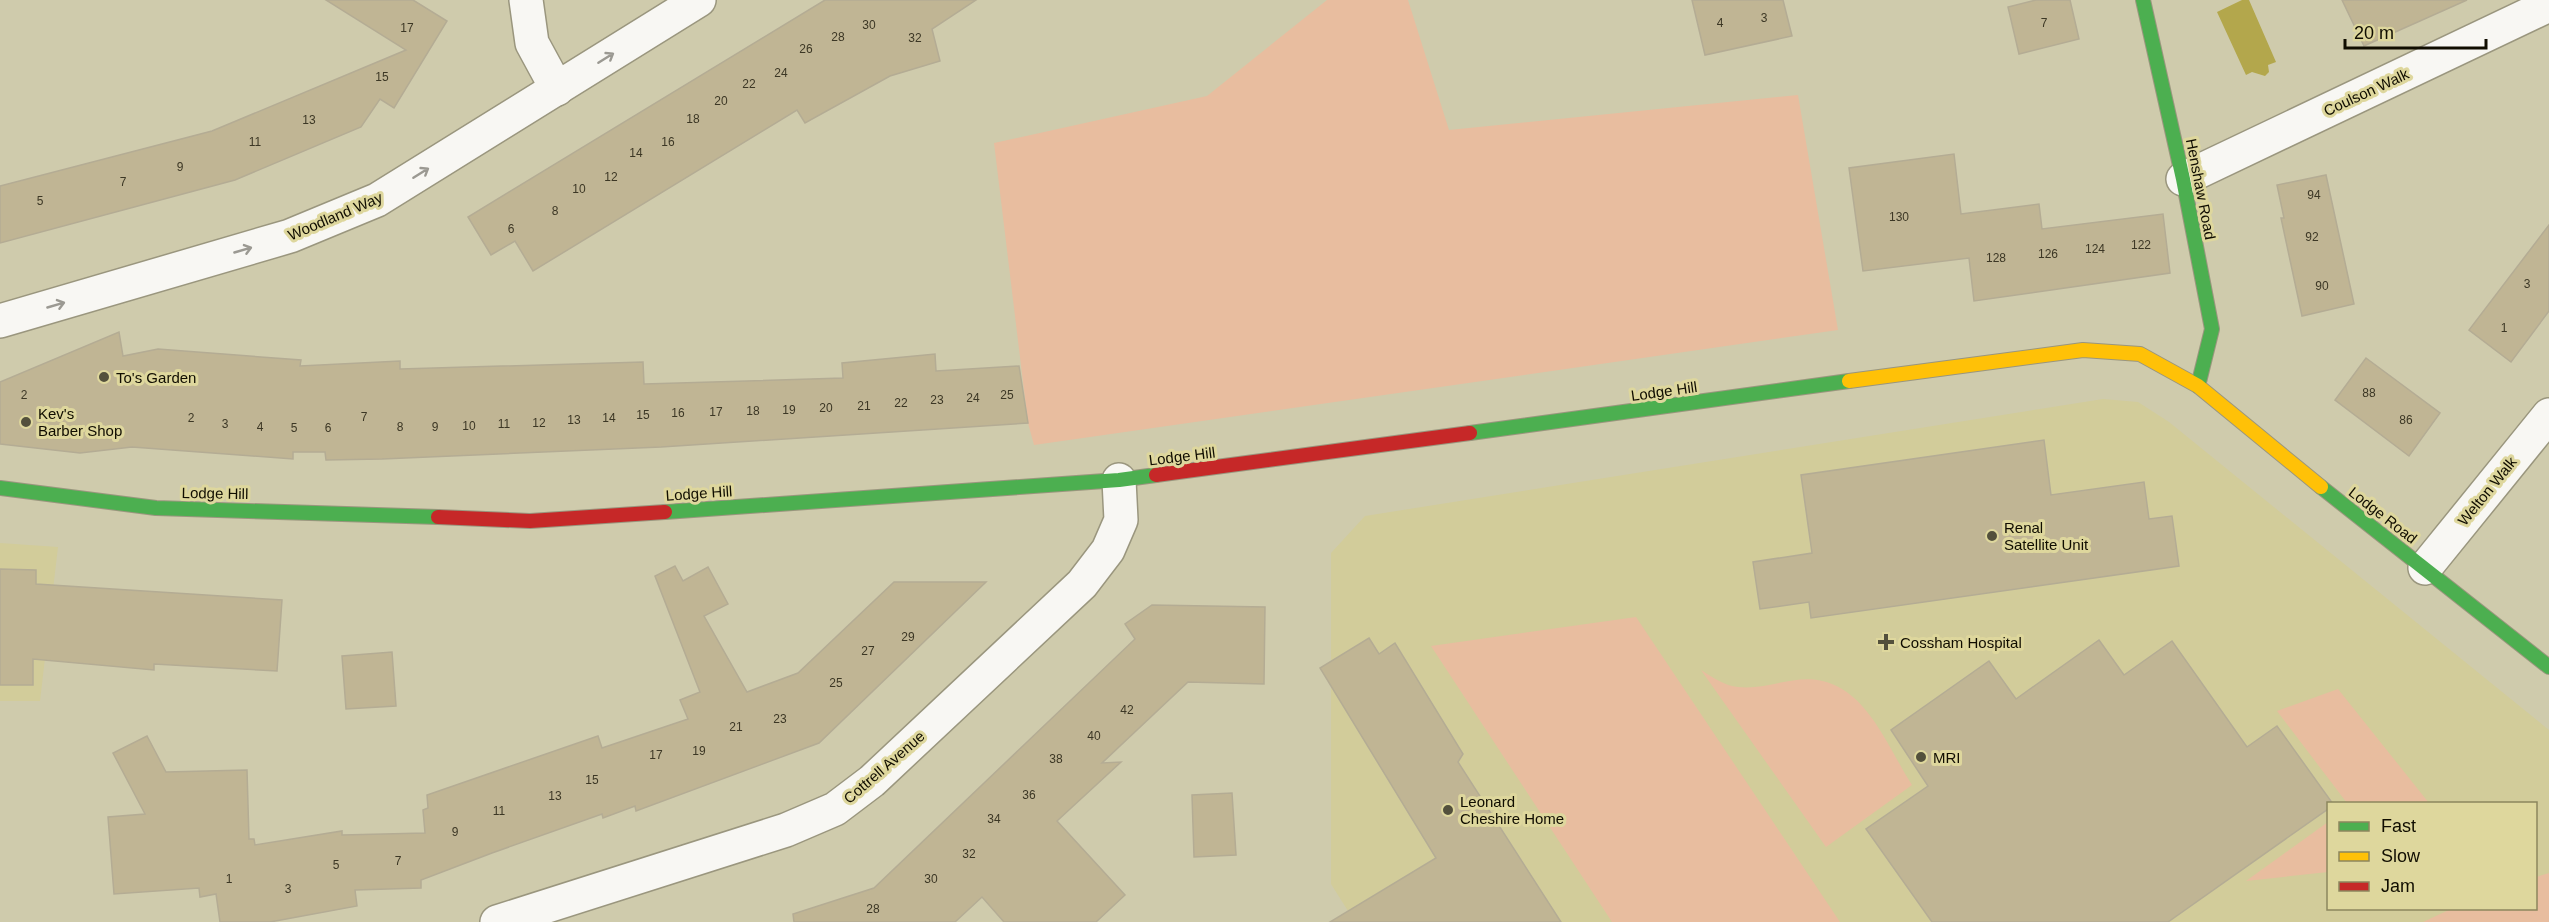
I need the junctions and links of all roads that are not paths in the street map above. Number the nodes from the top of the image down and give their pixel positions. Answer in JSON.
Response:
{"nodes":[{"id":1,"x":526,"y":0,"type":"edge"},
{"id":2,"x":699,"y":0,"type":"edge"},
{"id":3,"x":2143,"y":0,"type":"edge"},
{"id":4,"x":2549,"y":4,"type":"edge"},
{"id":5,"x":557,"y":89,"type":"junction"},
{"id":6,"x":2183,"y":179,"type":"junction"},
{"id":7,"x":0,"y":321,"type":"edge"},
{"id":8,"x":2198,"y":386,"type":"junction"},
{"id":9,"x":2549,"y":415,"type":"edge"},
{"id":10,"x":1119,"y":480,"type":"junction"},
{"id":11,"x":0,"y":488,"type":"edge"},
{"id":12,"x":2425,"y":568,"type":"junction"},
{"id":13,"x":2549,"y":667,"type":"edge"},
{"id":14,"x":497,"y":922,"type":"edge"}],
"edges":[{"from":1,"to":5,"type":"street"},
{"from":5,"to":2,"type":"street","name":"Woodland Way","one_way":true},
{"from":3,"to":6,"type":"main road","name":"Henshaw Road"},
{"from":4,"to":6,"type":"street","name":"Coulson Walk"},
{"from":7,"to":5,"type":"street","name":"Woodland Way","one_way":true},
{"from":6,"to":8,"type":"main road","name":"Henshaw Road"},
{"from":8,"to":10,"type":"main road","name":"Lodge Hill"},
{"from":8,"to":12,"type":"main road","name":"Lodge Road"},
{"from":9,"to":12,"type":"street","name":"Welton Walk"},
{"from":10,"to":11,"type":"main road","name":"Lodge Hill"},
{"from":10,"to":14,"type":"street","name":"Cottrell Avenue"},
{"from":12,"to":13,"type":"main road","name":"Lodge Road"}]}
